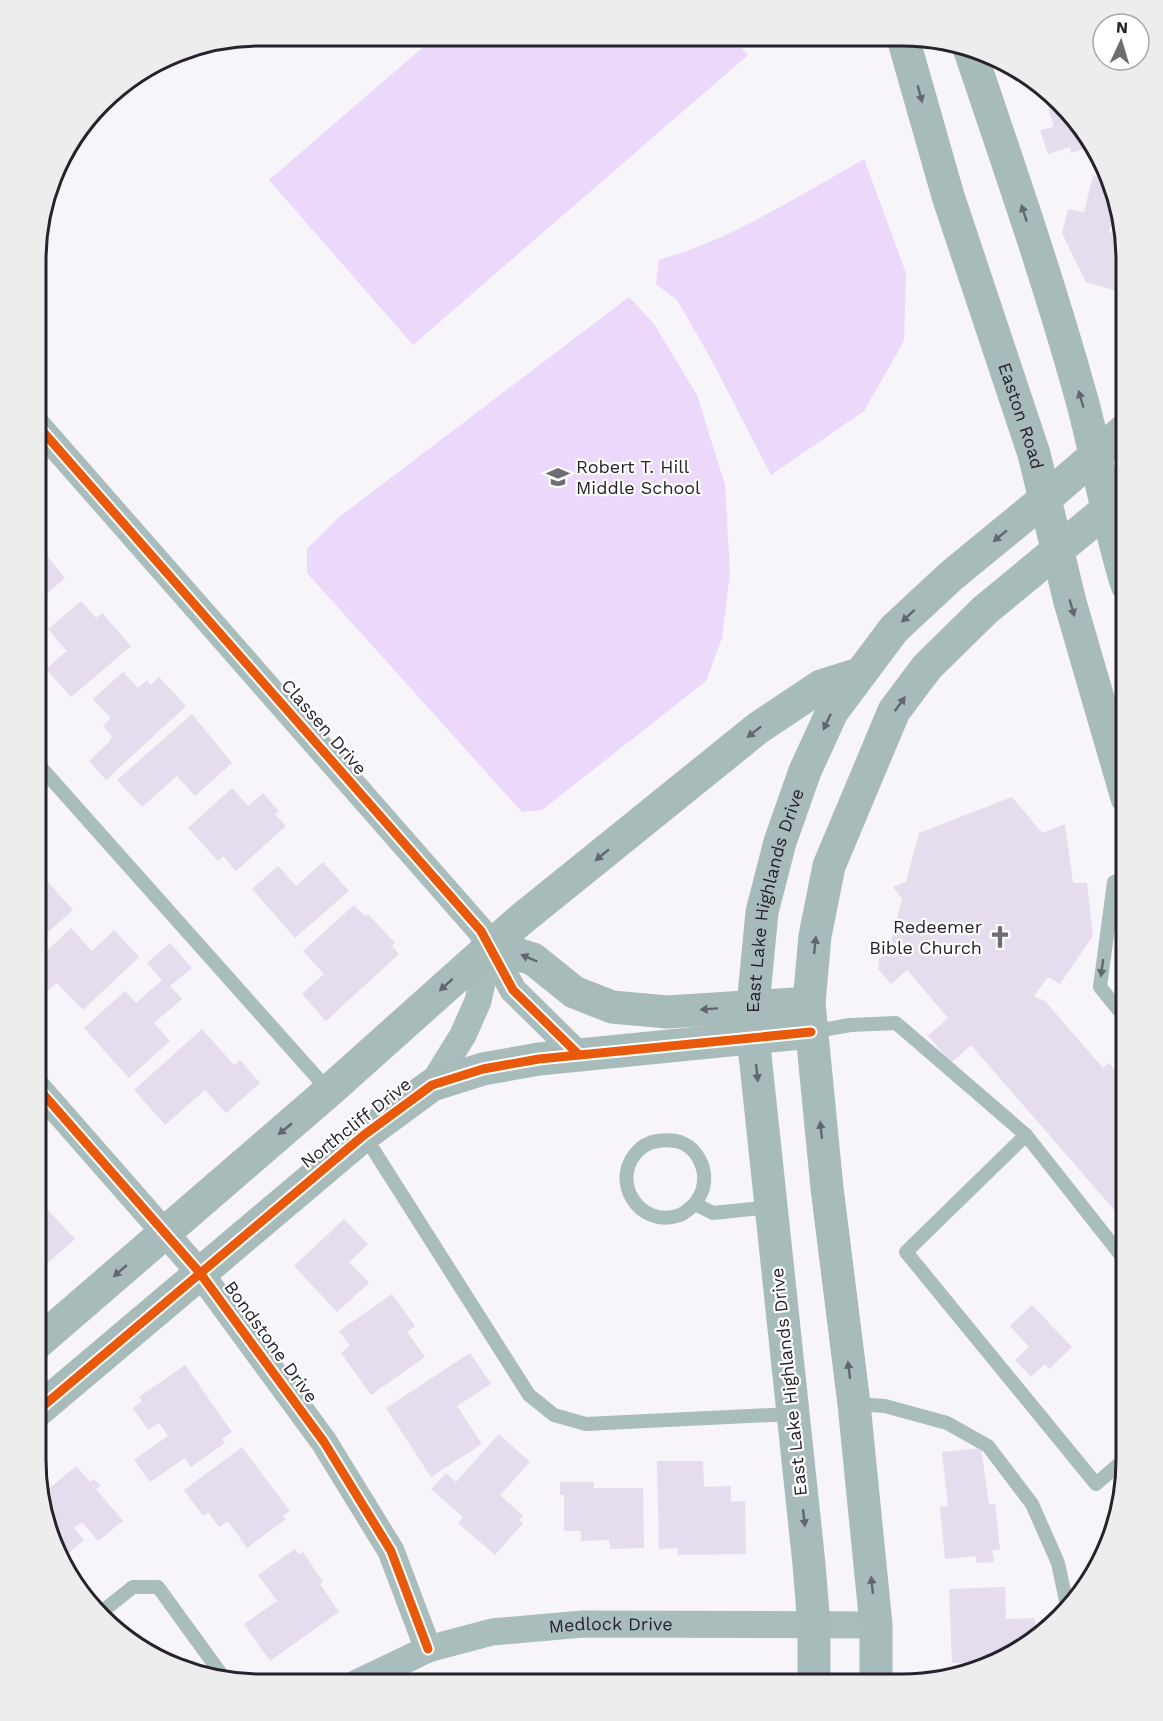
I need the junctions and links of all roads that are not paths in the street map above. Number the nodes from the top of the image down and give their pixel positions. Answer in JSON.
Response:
{"nodes":[{"id":1,"x":905,"y":46,"type":"edge"},
{"id":2,"x":972,"y":59,"type":"edge"},
{"id":3,"x":1117,"y":437,"type":"edge"},
{"id":4,"x":46,"y":442,"type":"edge"},
{"id":5,"x":1095,"y":456,"type":"junction"},
{"id":6,"x":1046,"y":498,"type":"junction"},
{"id":7,"x":1117,"y":501,"type":"edge"},
{"id":8,"x":1057,"y":551,"type":"junction"},
{"id":9,"x":1117,"y":555,"type":"edge"},
{"id":10,"x":859,"y":674,"type":"junction"},
{"id":11,"x":1117,"y":763,"type":"edge"},
{"id":12,"x":46,"y":773,"type":"edge"},
{"id":13,"x":1117,"y":881,"type":"edge"},
{"id":14,"x":490,"y":946,"type":"junction"},
{"id":15,"x":1117,"y":1008,"type":"edge"},
{"id":16,"x":810,"y":1018,"type":"junction"},
{"id":17,"x":753,"y":1021,"type":"junction"},
{"id":18,"x":578,"y":1054,"type":"junction"},
{"id":19,"x":432,"y":1085,"type":"junction"},
{"id":20,"x":329,"y":1091,"type":"junction"},
{"id":21,"x":46,"y":1097,"type":"edge"},
{"id":22,"x":364,"y":1135,"type":"junction"},
{"id":23,"x":1026,"y":1135,"type":"junction"},
{"id":24,"x":695,"y":1204,"type":"junction"},
{"id":25,"x":771,"y":1207,"type":"junction"},
{"id":26,"x":164,"y":1232,"type":"junction"},
{"id":27,"x":1117,"y":1246,"type":"edge"},
{"id":28,"x":200,"y":1273,"type":"junction"},
{"id":29,"x":46,"y":1335,"type":"edge"},
{"id":30,"x":46,"y":1404,"type":"edge"},
{"id":31,"x":854,"y":1404,"type":"junction"},
{"id":32,"x":792,"y":1414,"type":"junction"},
{"id":33,"x":1117,"y":1466,"type":"edge"},
{"id":34,"x":1066,"y":1599,"type":"edge"},
{"id":35,"x":106,"y":1609,"type":"edge"},
{"id":36,"x":876,"y":1625,"type":"junction"},
{"id":37,"x":814,"y":1626,"type":"junction"},
{"id":38,"x":428,"y":1649,"type":"junction"},
{"id":39,"x":218,"y":1670,"type":"edge"},
{"id":40,"x":376,"y":1674,"type":"edge"},
{"id":41,"x":814,"y":1674,"type":"edge"},
{"id":42,"x":876,"y":1674,"type":"edge"}],
"edges":[{"from":1,"to":6,"type":"main road","name":"Easton Road","one_way":true},
{"from":5,"to":2,"type":"main road","one_way":true},
{"from":3,"to":5,"type":"main road","name":"East Lake Highlands Drive"},
{"from":4,"to":14,"type":"street","name":"Classen Drive"},
{"from":5,"to":6,"type":"main road","name":"East Lake Highlands Drive"},
{"from":5,"to":7,"type":"main road"},
{"from":6,"to":8,"type":"main road","name":"Easton Road"},
{"from":6,"to":10,"type":"main road","name":"East Lake Highlands Drive","one_way":true},
{"from":7,"to":8,"type":"main road"},
{"from":7,"to":9,"type":"main road"},
{"from":8,"to":11,"type":"main road","name":"Easton Road","one_way":true},
{"from":16,"to":8,"type":"main road","one_way":true},
{"from":10,"to":14,"type":"main road","one_way":true},
{"from":10,"to":17,"type":"main road","name":"East Lake Highlands Drive","one_way":true},
{"from":12,"to":20,"type":"lane"},
{"from":13,"to":15,"type":"lane","one_way":true},
{"from":17,"to":14,"type":"main road","name":"Northcliff Drive","one_way":true},
{"from":14,"to":18,"type":"street","name":"Classen Drive"},
{"from":14,"to":19,"type":"street"},
{"from":14,"to":20,"type":"main road","one_way":true},
{"from":16,"to":17,"type":"main road","name":"Northcliff Drive"},
{"from":16,"to":23,"type":"lane"},
{"from":31,"to":16,"type":"main road","one_way":true},
{"from":17,"to":18,"type":"main road","name":"Northcliff Drive"},
{"from":17,"to":25,"type":"main road","name":"East Lake Highlands Drive","one_way":true},
{"from":18,"to":19,"type":"main road","name":"Northcliff Drive"},
{"from":19,"to":22,"type":"main road","name":"Northcliff Drive"},
{"from":20,"to":26,"type":"main road","one_way":true},
{"from":21,"to":26,"type":"street","name":"Bondstone Drive"},
{"from":22,"to":28,"type":"main road","name":"Northcliff Drive"},
{"from":22,"to":32,"type":"lane"},
{"from":23,"to":27,"type":"lane"},
{"from":23,"to":33,"type":"lane"},
{"from":24,"to":24,"type":"lane"},
{"from":24,"to":25,"type":"lane"},
{"from":25,"to":32,"type":"main road","name":"East Lake Highlands Drive"},
{"from":26,"to":28,"type":"street","name":"Bondstone Drive"},
{"from":26,"to":29,"type":"main road","one_way":true},
{"from":28,"to":30,"type":"main road","name":"Northcliff Drive"},
{"from":28,"to":38,"type":"street","name":"Bondstone Drive"},
{"from":31,"to":34,"type":"lane"},
{"from":36,"to":31,"type":"main road","one_way":true},
{"from":32,"to":37,"type":"main road","name":"East Lake Highlands Drive","one_way":true},
{"from":35,"to":39,"type":"lane"},
{"from":36,"to":37,"type":"street","name":"Medlock Drive"},
{"from":36,"to":42,"type":"main road"},
{"from":37,"to":38,"type":"street","name":"Medlock Drive"},
{"from":37,"to":41,"type":"main road","name":"East Lake Highlands Drive"},
{"from":38,"to":40,"type":"street","name":"Medlock Drive"}]}
